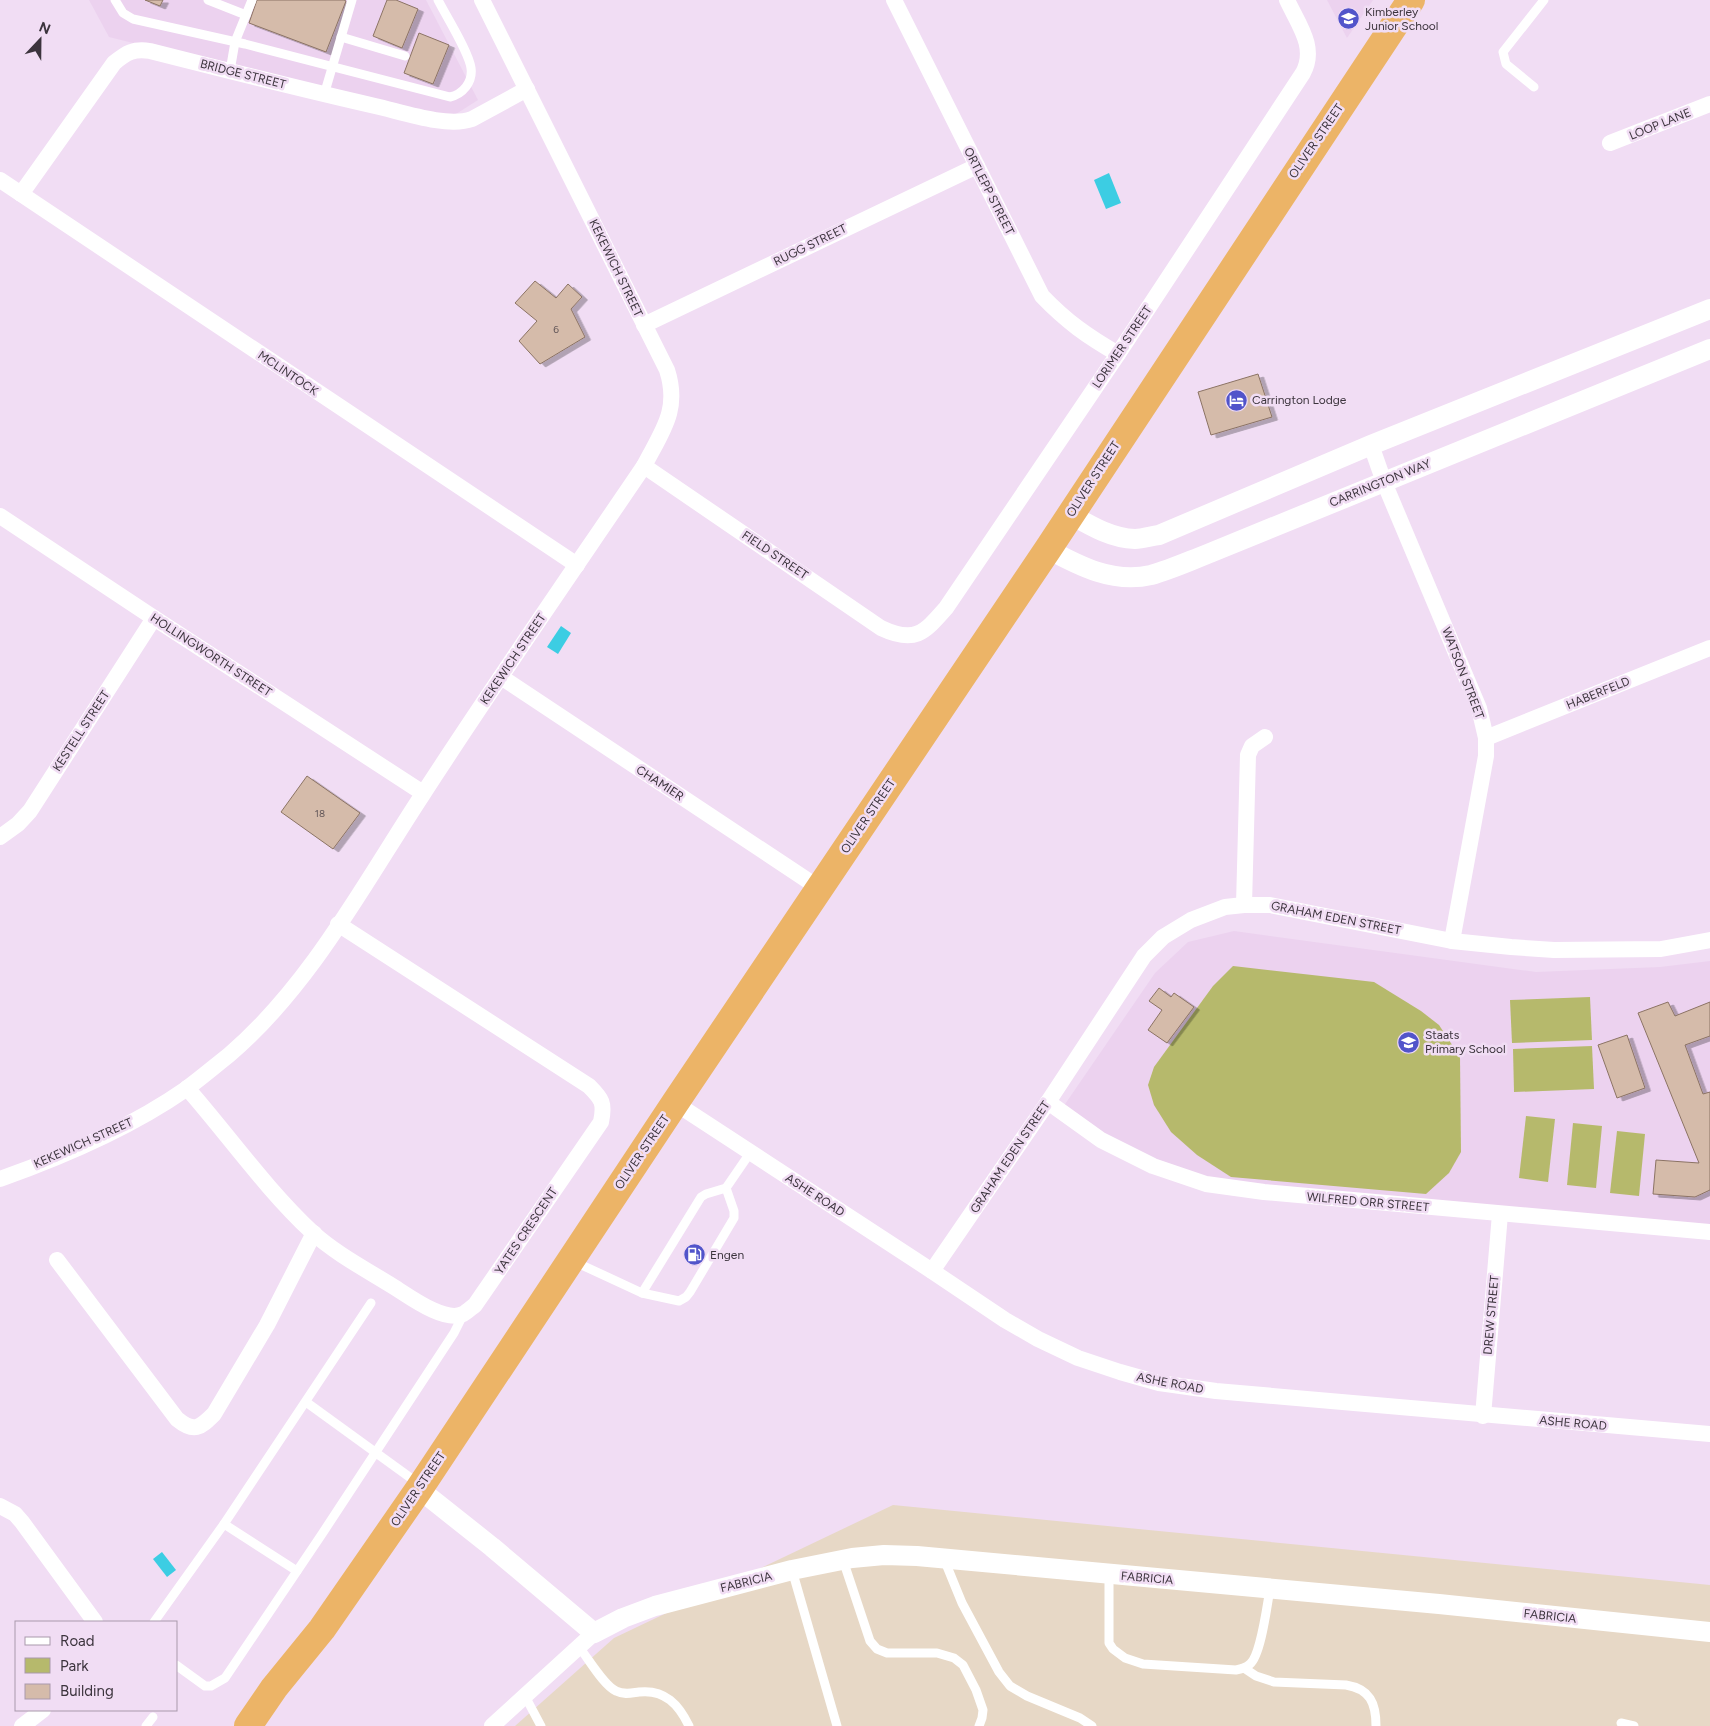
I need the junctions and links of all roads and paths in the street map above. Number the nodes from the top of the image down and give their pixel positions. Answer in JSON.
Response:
{"nodes":[{"id":1,"x":114,"y":0,"type":"edge"},
{"id":2,"x":208,"y":0,"type":"edge"},
{"id":3,"x":252,"y":0,"type":"edge"},
{"id":4,"x":352,"y":0,"type":"edge"},
{"id":5,"x":438,"y":0,"type":"edge"},
{"id":6,"x":482,"y":0,"type":"edge"},
{"id":7,"x":894,"y":0,"type":"edge"},
{"id":8,"x":1287,"y":0,"type":"edge"},
{"id":9,"x":1411,"y":0,"type":"edge"},
{"id":10,"x":1544,"y":0,"type":"edge"},
{"id":11,"x":246,"y":15,"type":"junction"},
{"id":12,"x":341,"y":37,"type":"junction"},
{"id":13,"x":235,"y":42,"type":"junction"},
{"id":14,"x":405,"y":56,"type":"dead end"},
{"id":15,"x":332,"y":68,"type":"junction"},
{"id":16,"x":230,"y":71,"type":"junction"},
{"id":17,"x":1534,"y":87,"type":"dead end"},
{"id":18,"x":526,"y":89,"type":"junction"},
{"id":19,"x":324,"y":95,"type":"junction"},
{"id":20,"x":1710,"y":104,"type":"edge"},
{"id":21,"x":1610,"y":143,"type":"dead end"},
{"id":22,"x":977,"y":166,"type":"junction"},
{"id":23,"x":0,"y":180,"type":"edge"},
{"id":24,"x":21,"y":194,"type":"junction"},
{"id":25,"x":1710,"y":309,"type":"edge"},
{"id":26,"x":644,"y":325,"type":"junction"},
{"id":27,"x":1710,"y":349,"type":"edge"},
{"id":28,"x":1118,"y":354,"type":"junction"},
{"id":29,"x":1371,"y":445,"type":"junction"},
{"id":30,"x":644,"y":466,"type":"junction"},
{"id":31,"x":1384,"y":482,"type":"junction"},
{"id":32,"x":1070,"y":514,"type":"junction"},
{"id":33,"x":0,"y":516,"type":"edge"},
{"id":34,"x":1048,"y":549,"type":"junction"},
{"id":35,"x":577,"y":565,"type":"junction"},
{"id":36,"x":154,"y":618,"type":"junction"},
{"id":37,"x":910,"y":636,"type":"joint"},
{"id":38,"x":1710,"y":648,"type":"edge"},
{"id":39,"x":501,"y":677,"type":"junction"},
{"id":40,"x":1265,"y":737,"type":"dead end"},
{"id":41,"x":1486,"y":738,"type":"junction"},
{"id":42,"x":423,"y":793,"type":"junction"},
{"id":43,"x":0,"y":837,"type":"edge"},
{"id":44,"x":819,"y":888,"type":"junction"},
{"id":45,"x":1244,"y":905,"type":"junction"},
{"id":46,"x":338,"y":924,"type":"junction"},
{"id":47,"x":1710,"y":940,"type":"edge"},
{"id":48,"x":1452,"y":941,"type":"junction"},
{"id":49,"x":187,"y":1088,"type":"junction"},
{"id":50,"x":1048,"y":1102,"type":"junction"},
{"id":51,"x":674,"y":1103,"type":"junction"},
{"id":52,"x":750,"y":1153,"type":"junction"},
{"id":53,"x":0,"y":1179,"type":"edge"},
{"id":54,"x":726,"y":1188,"type":"junction"},
{"id":55,"x":1500,"y":1214,"type":"junction"},
{"id":56,"x":1710,"y":1232,"type":"edge"},
{"id":57,"x":314,"y":1233,"type":"junction"},
{"id":58,"x":57,"y":1260,"type":"dead end"},
{"id":59,"x":571,"y":1260,"type":"junction"},
{"id":60,"x":932,"y":1271,"type":"junction"},
{"id":61,"x":642,"y":1293,"type":"junction"},
{"id":62,"x":371,"y":1303,"type":"dead end"},
{"id":63,"x":463,"y":1315,"type":"junction"},
{"id":64,"x":306,"y":1402,"type":"junction"},
{"id":65,"x":1483,"y":1416,"type":"junction"},
{"id":66,"x":1710,"y":1434,"type":"edge"},
{"id":67,"x":376,"y":1452,"type":"junction"},
{"id":68,"x":420,"y":1487,"type":"junction"},
{"id":69,"x":0,"y":1506,"type":"edge"},
{"id":70,"x":224,"y":1524,"type":"junction"},
{"id":71,"x":843,"y":1559,"type":"junction"},
{"id":72,"x":944,"y":1559,"type":"junction"},
{"id":73,"x":792,"y":1570,"type":"junction"},
{"id":74,"x":297,"y":1571,"type":"junction"},
{"id":75,"x":1109,"y":1574,"type":"junction"},
{"id":76,"x":1270,"y":1589,"type":"junction"},
{"id":77,"x":95,"y":1621,"type":"edge"},
{"id":78,"x":155,"y":1621,"type":"edge"},
{"id":79,"x":322,"y":1629,"type":"junction"},
{"id":80,"x":1710,"y":1632,"type":"edge"},
{"id":81,"x":594,"y":1633,"type":"junction"},
{"id":82,"x":579,"y":1647,"type":"junction"},
{"id":83,"x":178,"y":1666,"type":"edge"},
{"id":84,"x":1244,"y":1668,"type":"junction"},
{"id":85,"x":524,"y":1696,"type":"junction"},
{"id":86,"x":42,"y":1711,"type":"edge"},
{"id":87,"x":153,"y":1717,"type":"dead end"},
{"id":88,"x":1621,"y":1723,"type":"dead end"},
{"id":89,"x":22,"y":1726,"type":"edge"},
{"id":90,"x":146,"y":1726,"type":"edge"},
{"id":91,"x":248,"y":1726,"type":"edge"},
{"id":92,"x":268,"y":1726,"type":"edge"},
{"id":93,"x":492,"y":1726,"type":"edge"},
{"id":94,"x":541,"y":1726,"type":"edge"},
{"id":95,"x":689,"y":1726,"type":"edge"},
{"id":96,"x":836,"y":1726,"type":"edge"},
{"id":97,"x":979,"y":1726,"type":"edge"},
{"id":98,"x":1092,"y":1726,"type":"edge"},
{"id":99,"x":1376,"y":1726,"type":"edge"},
{"id":100,"x":1634,"y":1726,"type":"edge"}],
"edges":[{"from":1,"to":13,"type":"lane"},
{"from":2,"to":11,"type":"lane"},
{"from":3,"to":11,"type":"lane"},
{"from":4,"to":12,"type":"lane"},
{"from":5,"to":15,"type":"lane"},
{"from":6,"to":18,"type":"street","name":"KEKEWICH STREET"},
{"from":7,"to":22,"type":"street","name":"ORTLEPP STREET"},
{"from":8,"to":28,"type":"street","name":"LORIMER STREET"},
{"from":9,"to":32,"type":"highway","name":"OLIVER STREET"},
{"from":10,"to":17,"type":"lane"},
{"from":11,"to":13,"type":"lane"},
{"from":12,"to":14,"type":"lane"},
{"from":12,"to":15,"type":"lane"},
{"from":13,"to":15,"type":"lane"},
{"from":13,"to":16,"type":"lane"},
{"from":15,"to":19,"type":"lane"},
{"from":16,"to":19,"type":"street","name":"BRIDGE STREET"},
{"from":16,"to":24,"type":"street","name":"BRIDGE STREET"},
{"from":18,"to":19,"type":"street","name":"BRIDGE STREET"},
{"from":18,"to":26,"type":"street","name":"KEKEWICH STREET"},
{"from":20,"to":21,"type":"street","name":"LOOP LANE"},
{"from":22,"to":26,"type":"street","name":"RUGG STREET"},
{"from":22,"to":28,"type":"street","name":"ORTLEPP STREET"},
{"from":23,"to":24,"type":"street","name":"MCLINTOCK"},
{"from":24,"to":35,"type":"street","name":"MCLINTOCK"},
{"from":25,"to":29,"type":"street"},
{"from":26,"to":30,"type":"street","name":"KEKEWICH STREET"},
{"from":27,"to":31,"type":"street","name":"CARRINGTON WAY"},
{"from":28,"to":37,"type":"street","name":"LORIMER STREET"},
{"from":29,"to":31,"type":"street","name":"WATSON STREET"},
{"from":29,"to":32,"type":"street"},
{"from":30,"to":35,"type":"street","name":"KEKEWICH STREET"},
{"from":30,"to":37,"type":"street","name":"FIELD STREET"},
{"from":31,"to":34,"type":"street","name":"CARRINGTON WAY"},
{"from":31,"to":41,"type":"street","name":"WATSON STREET"},
{"from":32,"to":34,"type":"highway","name":"OLIVER STREET"},
{"from":33,"to":36,"type":"street","name":"HOLLINGWORTH STREET"},
{"from":34,"to":44,"type":"highway","name":"OLIVER STREET"},
{"from":35,"to":39,"type":"street","name":"KEKEWICH STREET"},
{"from":36,"to":42,"type":"street","name":"HOLLINGWORTH STREET"},
{"from":36,"to":43,"type":"street","name":"KESTELL STREET"},
{"from":38,"to":41,"type":"street","name":"HABERFELD"},
{"from":39,"to":42,"type":"street","name":"KEKEWICH STREET"},
{"from":39,"to":44,"type":"street","name":"CHAMIER"},
{"from":40,"to":45,"type":"street"},
{"from":41,"to":48,"type":"street","name":"WATSON STREET"},
{"from":42,"to":46,"type":"street","name":"KEKEWICH STREET"},
{"from":44,"to":51,"type":"highway","name":"OLIVER STREET"},
{"from":45,"to":48,"type":"street","name":"GRAHAM EDEN STREET"},
{"from":45,"to":50,"type":"street","name":"GRAHAM EDEN STREET"},
{"from":46,"to":49,"type":"street","name":"KEKEWICH STREET"},
{"from":46,"to":63,"type":"street","name":"YATES CRESCENT"},
{"from":47,"to":48,"type":"street","name":"GRAHAM EDEN STREET"},
{"from":49,"to":53,"type":"street","name":"KEKEWICH STREET"},
{"from":49,"to":57,"type":"street"},
{"from":50,"to":55,"type":"street","name":"WILFRED ORR STREET"},
{"from":50,"to":60,"type":"street","name":"GRAHAM EDEN STREET"},
{"from":51,"to":52,"type":"street","name":"ASHE ROAD"},
{"from":51,"to":59,"type":"highway","name":"OLIVER STREET"},
{"from":52,"to":54,"type":"lane"},
{"from":52,"to":60,"type":"street","name":"ASHE ROAD"},
{"from":54,"to":61,"type":"lane"},
{"from":54,"to":61,"type":"lane"},
{"from":55,"to":56,"type":"street","name":"WILFRED ORR STREET"},
{"from":55,"to":65,"type":"street","name":"DREW STREET"},
{"from":57,"to":58,"type":"street"},
{"from":57,"to":63,"type":"street"},
{"from":59,"to":61,"type":"lane"},
{"from":59,"to":68,"type":"highway","name":"OLIVER STREET"},
{"from":60,"to":65,"type":"street","name":"ASHE ROAD"},
{"from":62,"to":64,"type":"lane"},
{"from":63,"to":67,"type":"lane"},
{"from":64,"to":67,"type":"lane"},
{"from":64,"to":70,"type":"lane"},
{"from":65,"to":66,"type":"street","name":"ASHE ROAD"},
{"from":67,"to":68,"type":"lane"},
{"from":67,"to":74,"type":"lane"},
{"from":68,"to":79,"type":"highway","name":"OLIVER STREET"},
{"from":68,"to":81,"type":"street"},
{"from":69,"to":77,"type":"street"},
{"from":70,"to":74,"type":"lane"},
{"from":70,"to":78,"type":"lane"},
{"from":71,"to":72,"type":"street","name":"FABRICIA"},
{"from":71,"to":73,"type":"street","name":"FABRICIA"},
{"from":71,"to":97,"type":"lane"},
{"from":72,"to":75,"type":"street","name":"FABRICIA"},
{"from":72,"to":98,"type":"lane"},
{"from":73,"to":81,"type":"street","name":"FABRICIA"},
{"from":73,"to":96,"type":"lane"},
{"from":74,"to":83,"type":"lane"},
{"from":75,"to":76,"type":"street","name":"FABRICIA"},
{"from":75,"to":84,"type":"lane"},
{"from":76,"to":80,"type":"street","name":"FABRICIA"},
{"from":76,"to":84,"type":"lane"},
{"from":79,"to":91,"type":"highway","name":"OLIVER STREET"},
{"from":79,"to":92,"type":"highway","name":"OLIVER STREET"},
{"from":81,"to":82,"type":"street","name":"FABRICIA"},
{"from":82,"to":85,"type":"street","name":"FABRICIA"},
{"from":82,"to":95,"type":"lane"},
{"from":84,"to":99,"type":"lane"},
{"from":85,"to":93,"type":"street","name":"FABRICIA"},
{"from":85,"to":94,"type":"lane"},
{"from":86,"to":89,"type":"street"},
{"from":87,"to":90,"type":"lane"},
{"from":88,"to":100,"type":"lane"}]}
